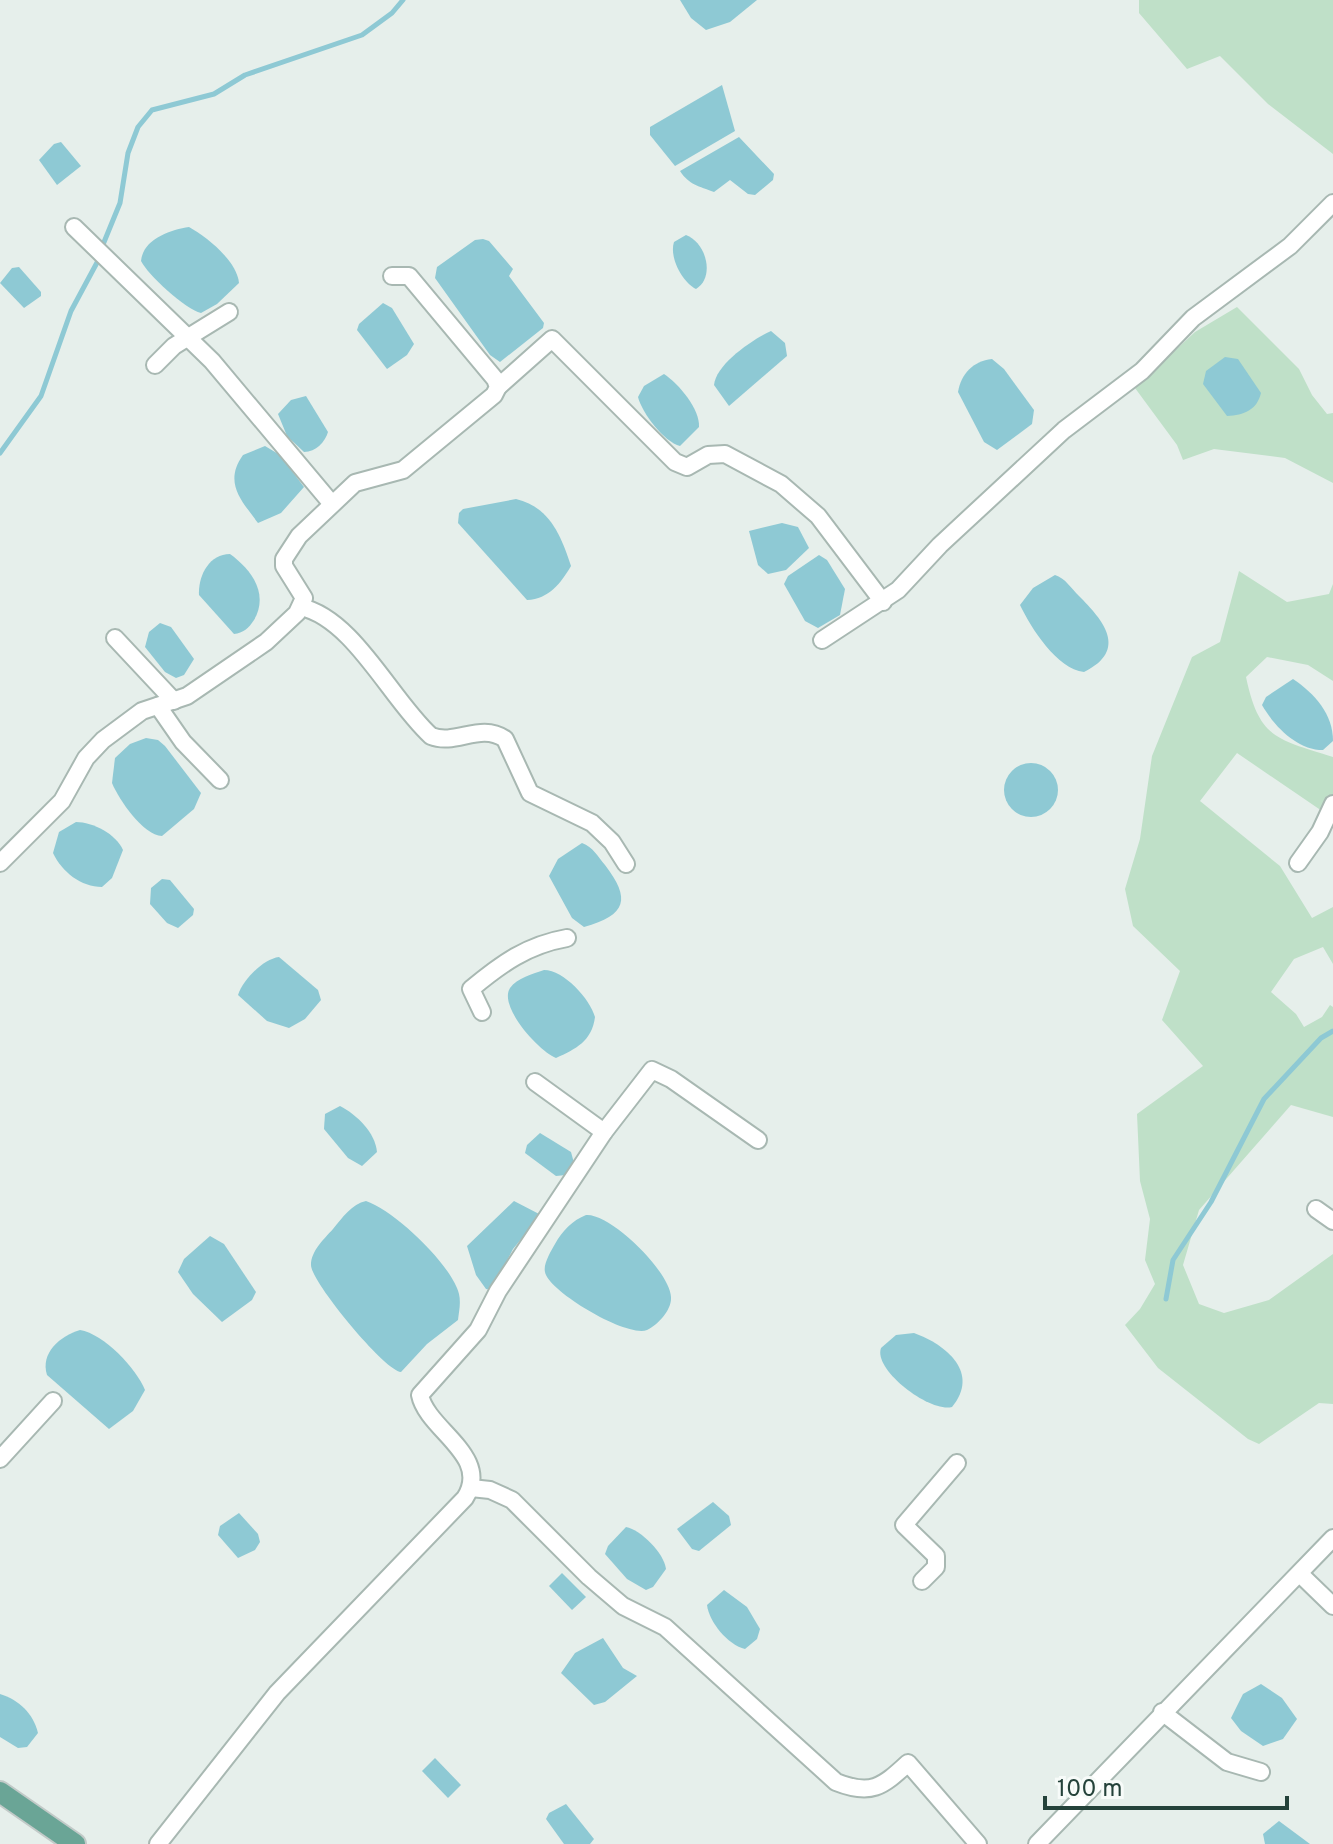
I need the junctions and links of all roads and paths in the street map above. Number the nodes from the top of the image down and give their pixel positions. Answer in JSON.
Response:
{"nodes":[{"id":1,"x":1333,"y":203,"type":"edge"},
{"id":2,"x":74,"y":227,"type":"dead end"},
{"id":3,"x":392,"y":276,"type":"dead end"},
{"id":4,"x":229,"y":312,"type":"dead end"},
{"id":5,"x":187,"y":337,"type":"junction"},
{"id":6,"x":155,"y":365,"type":"dead end"},
{"id":7,"x":498,"y":387,"type":"junction"},
{"id":8,"x":332,"y":504,"type":"junction"},
{"id":9,"x":883,"y":602,"type":"junction"},
{"id":10,"x":301,"y":607,"type":"junction"},
{"id":11,"x":115,"y":638,"type":"dead end"},
{"id":12,"x":822,"y":640,"type":"dead end"},
{"id":13,"x":166,"y":704,"type":"junction"},
{"id":14,"x":220,"y":780,"type":"dead end"},
{"id":15,"x":1333,"y":804,"type":"edge"},
{"id":16,"x":0,"y":863,"type":"edge"},
{"id":17,"x":1298,"y":863,"type":"dead end"},
{"id":18,"x":626,"y":864,"type":"dead end"},
{"id":19,"x":567,"y":938,"type":"dead end"},
{"id":20,"x":482,"y":1012,"type":"dead end"},
{"id":21,"x":535,"y":1082,"type":"dead end"},
{"id":22,"x":604,"y":1132,"type":"junction"},
{"id":23,"x":758,"y":1140,"type":"dead end"},
{"id":24,"x":1316,"y":1209,"type":"dead end"},
{"id":25,"x":1333,"y":1221,"type":"edge"},
{"id":26,"x":53,"y":1401,"type":"dead end"},
{"id":27,"x":0,"y":1459,"type":"edge"},
{"id":28,"x":957,"y":1463,"type":"dead end"},
{"id":29,"x":471,"y":1488,"type":"junction"},
{"id":30,"x":1333,"y":1538,"type":"edge"},
{"id":31,"x":1300,"y":1574,"type":"junction"},
{"id":32,"x":922,"y":1581,"type":"dead end"},
{"id":33,"x":1333,"y":1606,"type":"edge"},
{"id":34,"x":1162,"y":1712,"type":"junction"},
{"id":35,"x":1261,"y":1772,"type":"dead end"},
{"id":36,"x":0,"y":1792,"type":"edge"},
{"id":37,"x":75,"y":1844,"type":"edge"},
{"id":38,"x":158,"y":1844,"type":"edge"},
{"id":39,"x":978,"y":1844,"type":"edge"},
{"id":40,"x":1037,"y":1844,"type":"edge"}],
"edges":[{"from":1,"to":9,"type":"street"},
{"from":2,"to":5,"type":"street"},
{"from":3,"to":7,"type":"street"},
{"from":4,"to":5,"type":"street"},
{"from":5,"to":6,"type":"street"},
{"from":5,"to":8,"type":"street"},
{"from":7,"to":8,"type":"street"},
{"from":7,"to":9,"type":"street"},
{"from":8,"to":10,"type":"street"},
{"from":9,"to":12,"type":"street"},
{"from":10,"to":13,"type":"street"},
{"from":10,"to":18,"type":"street"},
{"from":11,"to":13,"type":"street"},
{"from":13,"to":14,"type":"street"},
{"from":13,"to":16,"type":"street"},
{"from":15,"to":17,"type":"street"},
{"from":19,"to":20,"type":"street"},
{"from":21,"to":22,"type":"street"},
{"from":22,"to":23,"type":"street"},
{"from":22,"to":29,"type":"street"},
{"from":24,"to":25,"type":"street"},
{"from":26,"to":27,"type":"street"},
{"from":28,"to":32,"type":"street"},
{"from":29,"to":38,"type":"street"},
{"from":29,"to":39,"type":"street"},
{"from":30,"to":31,"type":"street"},
{"from":31,"to":33,"type":"street"},
{"from":31,"to":34,"type":"street"},
{"from":34,"to":35,"type":"street"},
{"from":34,"to":40,"type":"street"},
{"from":36,"to":37,"type":"main road"}]}
